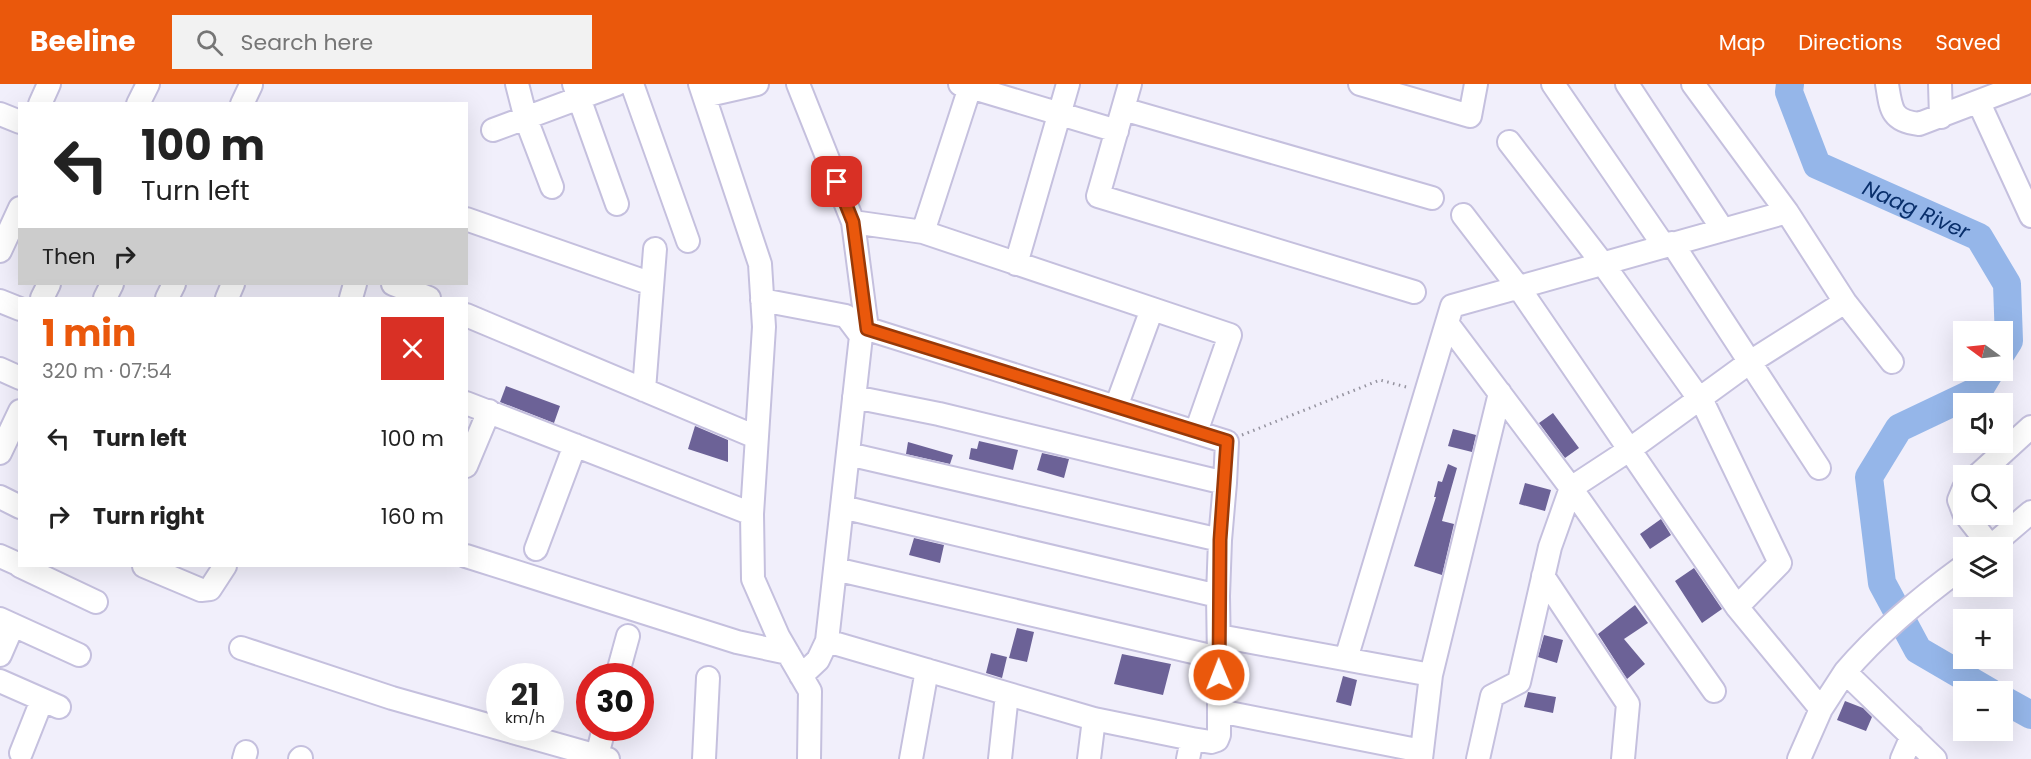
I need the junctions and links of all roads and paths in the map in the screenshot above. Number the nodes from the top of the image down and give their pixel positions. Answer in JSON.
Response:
{"nodes":[{"id":1,"x":49,"y":84,"type":"edge"},
{"id":2,"x":148,"y":84,"type":"edge"},
{"id":3,"x":517,"y":84,"type":"edge"},
{"id":4,"x":617,"y":84,"type":"edge"},
{"id":5,"x":632,"y":84,"type":"edge"},
{"id":6,"x":757,"y":84,"type":"edge"},
{"id":7,"x":798,"y":84,"type":"edge"},
{"id":8,"x":1068,"y":84,"type":"edge"},
{"id":9,"x":1130,"y":84,"type":"edge"},
{"id":10,"x":1360,"y":84,"type":"edge"},
{"id":11,"x":1476,"y":84,"type":"edge"},
{"id":12,"x":1553,"y":84,"type":"edge"},
{"id":13,"x":1627,"y":84,"type":"edge"},
{"id":14,"x":1693,"y":84,"type":"edge"},
{"id":15,"x":1887,"y":84,"type":"edge"},
{"id":16,"x":1940,"y":84,"type":"edge"},
{"id":17,"x":2024,"y":84,"type":"edge"},
{"id":18,"x":967,"y":85,"type":"edge"},
{"id":19,"x":702,"y":90,"type":"edge"},
{"id":20,"x":576,"y":92,"type":"edge"},
{"id":21,"x":41,"y":102,"type":"edge"},
{"id":22,"x":139,"y":102,"type":"edge"},
{"id":23,"x":1979,"y":103,"type":"junction"},
{"id":24,"x":1123,"y":109,"type":"junction"},
{"id":25,"x":0,"y":114,"type":"edge"},
{"id":26,"x":1059,"y":115,"type":"junction"},
{"id":27,"x":1941,"y":117,"type":"junction"},
{"id":28,"x":526,"y":119,"type":"junction"},
{"id":29,"x":18,"y":121,"type":"edge"},
{"id":30,"x":493,"y":130,"type":"dead end"},
{"id":31,"x":1117,"y":131,"type":"junction"},
{"id":32,"x":1509,"y":142,"type":"dead end"},
{"id":33,"x":552,"y":187,"type":"dead end"},
{"id":34,"x":1432,"y":198,"type":"dead end"},
{"id":35,"x":617,"y":204,"type":"dead end"},
{"id":36,"x":18,"y":211,"type":"edge"},
{"id":37,"x":1787,"y":212,"type":"junction"},
{"id":38,"x":1463,"y":215,"type":"dead end"},
{"id":39,"x":2031,"y":216,"type":"edge"},
{"id":40,"x":468,"y":220,"type":"edge"},
{"id":41,"x":853,"y":222,"type":"junction"},
{"id":42,"x":1723,"y":230,"type":"junction"},
{"id":43,"x":923,"y":232,"type":"junction"},
{"id":44,"x":688,"y":241,"type":"dead end"},
{"id":45,"x":1668,"y":244,"type":"junction"},
{"id":46,"x":655,"y":249,"type":"dead end"},
{"id":47,"x":0,"y":251,"type":"edge"},
{"id":48,"x":1016,"y":264,"type":"junction"},
{"id":49,"x":1603,"y":264,"type":"junction"},
{"id":50,"x":652,"y":284,"type":"junction"},
{"id":51,"x":396,"y":285,"type":"edge"},
{"id":52,"x":1519,"y":288,"type":"junction"},
{"id":53,"x":1414,"y":292,"type":"dead end"},
{"id":54,"x":426,"y":297,"type":"edge"},
{"id":55,"x":762,"y":300,"type":"junction"},
{"id":56,"x":0,"y":301,"type":"edge"},
{"id":57,"x":1845,"y":302,"type":"junction"},
{"id":58,"x":18,"y":308,"type":"edge"},
{"id":59,"x":1152,"y":309,"type":"junction"},
{"id":60,"x":468,"y":316,"type":"edge"},
{"id":61,"x":1447,"y":323,"type":"junction"},
{"id":62,"x":860,"y":326,"type":"junction"},
{"id":63,"x":1750,"y":362,"type":"junction"},
{"id":64,"x":1892,"y":362,"type":"dead end"},
{"id":65,"x":0,"y":369,"type":"edge"},
{"id":66,"x":18,"y":377,"type":"edge"},
{"id":67,"x":644,"y":390,"type":"junction"},
{"id":68,"x":1426,"y":393,"type":"junction"},
{"id":69,"x":1500,"y":393,"type":"junction"},
{"id":70,"x":854,"y":397,"type":"junction"},
{"id":71,"x":1699,"y":400,"type":"junction"},
{"id":72,"x":468,"y":404,"type":"edge"},
{"id":73,"x":1116,"y":407,"type":"junction"},
{"id":74,"x":489,"y":411,"type":"junction"},
{"id":75,"x":18,"y":415,"type":"edge"},
{"id":76,"x":2031,"y":427,"type":"edge"},
{"id":77,"x":1196,"y":432,"type":"junction"},
{"id":78,"x":756,"y":437,"type":"junction"},
{"id":79,"x":7,"y":440,"type":"edge"},
{"id":80,"x":1227,"y":441,"type":"junction"},
{"id":81,"x":575,"y":445,"type":"junction"},
{"id":82,"x":1629,"y":450,"type":"junction"},
{"id":83,"x":848,"y":454,"type":"junction"},
{"id":84,"x":468,"y":461,"type":"edge"},
{"id":85,"x":1989,"y":465,"type":"edge"},
{"id":86,"x":1819,"y":468,"type":"dead end"},
{"id":87,"x":1225,"y":483,"type":"junction"},
{"id":88,"x":1571,"y":488,"type":"junction"},
{"id":89,"x":0,"y":497,"type":"edge"},
{"id":90,"x":18,"y":506,"type":"edge"},
{"id":91,"x":842,"y":507,"type":"junction"},
{"id":92,"x":2031,"y":512,"type":"edge"},
{"id":93,"x":752,"y":514,"type":"junction"},
{"id":94,"x":1973,"y":525,"type":"edge"},
{"id":95,"x":1982,"y":537,"type":"edge"},
{"id":96,"x":2002,"y":537,"type":"edge"},
{"id":97,"x":1220,"y":540,"type":"junction"},
{"id":98,"x":536,"y":549,"type":"dead end"},
{"id":99,"x":0,"y":556,"type":"edge"},
{"id":100,"x":468,"y":557,"type":"edge"},
{"id":101,"x":18,"y":564,"type":"edge"},
{"id":102,"x":24,"y":567,"type":"edge"},
{"id":103,"x":146,"y":567,"type":"edge"},
{"id":104,"x":224,"y":567,"type":"edge"},
{"id":105,"x":835,"y":569,"type":"junction"},
{"id":106,"x":1953,"y":574,"type":"edge"},
{"id":107,"x":1543,"y":576,"type":"junction"},
{"id":108,"x":1218,"y":596,"type":"junction"},
{"id":109,"x":96,"y":602,"type":"dead end"},
{"id":110,"x":1737,"y":607,"type":"junction"},
{"id":111,"x":7,"y":622,"type":"edge"},
{"id":112,"x":628,"y":636,"type":"dead end"},
{"id":113,"x":827,"y":641,"type":"junction"},
{"id":114,"x":1219,"y":647,"type":"junction"},
{"id":115,"x":241,"y":648,"type":"dead end"},
{"id":116,"x":788,"y":653,"type":"junction"},
{"id":117,"x":0,"y":655,"type":"edge"},
{"id":118,"x":79,"y":655,"type":"dead end"},
{"id":119,"x":1346,"y":659,"type":"junction"},
{"id":120,"x":621,"y":663,"type":"edge"},
{"id":121,"x":927,"y":670,"type":"junction"},
{"id":122,"x":1845,"y":672,"type":"junction"},
{"id":123,"x":1431,"y":675,"type":"junction"},
{"id":124,"x":801,"y":676,"type":"junction"},
{"id":125,"x":708,"y":678,"type":"dead end"},
{"id":126,"x":0,"y":681,"type":"edge"},
{"id":127,"x":1714,"y":691,"type":"dead end"},
{"id":128,"x":1007,"y":694,"type":"junction"},
{"id":129,"x":1821,"y":709,"type":"junction"},
{"id":130,"x":1220,"y":711,"type":"junction"},
{"id":131,"x":1094,"y":719,"type":"junction"},
{"id":132,"x":1912,"y":735,"type":"junction"},
{"id":133,"x":603,"y":741,"type":"edge"},
{"id":134,"x":1190,"y":749,"type":"edge"},
{"id":135,"x":21,"y":753,"type":"dead end"},
{"id":136,"x":1422,"y":755,"type":"edge"},
{"id":137,"x":602,"y":757,"type":"edge"},
{"id":138,"x":704,"y":759,"type":"edge"},
{"id":139,"x":809,"y":759,"type":"edge"},
{"id":140,"x":911,"y":759,"type":"edge"},
{"id":141,"x":1000,"y":759,"type":"edge"},
{"id":142,"x":1089,"y":759,"type":"edge"},
{"id":143,"x":1478,"y":759,"type":"edge"},
{"id":144,"x":1623,"y":759,"type":"edge"},
{"id":145,"x":1800,"y":759,"type":"edge"},
{"id":146,"x":1902,"y":759,"type":"edge"},
{"id":147,"x":1935,"y":759,"type":"edge"}],
"edges":[{"from":1,"to":21,"type":"street"},
{"from":2,"to":22,"type":"street"},
{"from":3,"to":28,"type":"street"},
{"from":4,"to":20,"type":"street"},
{"from":5,"to":44,"type":"street"},
{"from":6,"to":19,"type":"street"},
{"from":7,"to":41,"type":"street"},
{"from":8,"to":26,"type":"street"},
{"from":9,"to":24,"type":"street"},
{"from":10,"to":11,"type":"street"},
{"from":12,"to":45,"type":"street"},
{"from":13,"to":42,"type":"street"},
{"from":14,"to":37,"type":"street"},
{"from":15,"to":27,"type":"street"},
{"from":16,"to":27,"type":"street"},
{"from":17,"to":23,"type":"street"},
{"from":18,"to":26,"type":"street"},
{"from":18,"to":43,"type":"street"},
{"from":19,"to":55,"type":"street"},
{"from":20,"to":28,"type":"street"},
{"from":20,"to":35,"type":"street"},
{"from":23,"to":27,"type":"street"},
{"from":23,"to":39,"type":"street"},
{"from":24,"to":31,"type":"street"},
{"from":24,"to":34,"type":"street"},
{"from":25,"to":29,"type":"street"},
{"from":26,"to":31,"type":"street"},
{"from":26,"to":48,"type":"street"},
{"from":28,"to":30,"type":"street"},
{"from":28,"to":33,"type":"street"},
{"from":31,"to":53,"type":"street"},
{"from":32,"to":49,"type":"street"},
{"from":36,"to":47,"type":"street"},
{"from":37,"to":42,"type":"street"},
{"from":37,"to":57,"type":"street"},
{"from":38,"to":52,"type":"street"},
{"from":40,"to":50,"type":"street"},
{"from":41,"to":43,"type":"street"},
{"from":41,"to":62,"type":"street"},
{"from":42,"to":45,"type":"street"},
{"from":43,"to":48,"type":"street"},
{"from":45,"to":49,"type":"street"},
{"from":45,"to":63,"type":"street"},
{"from":46,"to":50,"type":"street"},
{"from":48,"to":59,"type":"street"},
{"from":49,"to":52,"type":"street"},
{"from":49,"to":71,"type":"street"},
{"from":50,"to":67,"type":"street"},
{"from":51,"to":54,"type":"street"},
{"from":52,"to":61,"type":"street"},
{"from":52,"to":82,"type":"street"},
{"from":55,"to":62,"type":"street"},
{"from":55,"to":78,"type":"street"},
{"from":56,"to":58,"type":"street"},
{"from":57,"to":63,"type":"street"},
{"from":57,"to":64,"type":"street"},
{"from":59,"to":73,"type":"street"},
{"from":59,"to":77,"type":"street"},
{"from":60,"to":67,"type":"street"},
{"from":61,"to":68,"type":"street"},
{"from":61,"to":69,"type":"street"},
{"from":62,"to":70,"type":"street"},
{"from":62,"to":73,"type":"street"},
{"from":63,"to":71,"type":"street"},
{"from":63,"to":86,"type":"street"},
{"from":65,"to":66,"type":"street"},
{"from":67,"to":78,"type":"street"},
{"from":68,"to":80,"type":"path"},
{"from":68,"to":119,"type":"street"},
{"from":69,"to":88,"type":"street"},
{"from":69,"to":123,"type":"street"},
{"from":70,"to":83,"type":"street"},
{"from":70,"to":87,"type":"street"},
{"from":71,"to":82,"type":"street"},
{"from":71,"to":110,"type":"street"},
{"from":72,"to":74,"type":"street"},
{"from":73,"to":77,"type":"street"},
{"from":74,"to":81,"type":"street"},
{"from":74,"to":84,"type":"street"},
{"from":75,"to":79,"type":"street"},
{"from":76,"to":85,"type":"street"},
{"from":77,"to":80,"type":"street"},
{"from":78,"to":93,"type":"street"},
{"from":80,"to":87,"type":"street"},
{"from":81,"to":93,"type":"street"},
{"from":81,"to":98,"type":"street"},
{"from":82,"to":88,"type":"street"},
{"from":82,"to":110,"type":"street"},
{"from":83,"to":91,"type":"street"},
{"from":83,"to":97,"type":"street"},
{"from":87,"to":97,"type":"street"},
{"from":88,"to":107,"type":"street"},
{"from":88,"to":127,"type":"street"},
{"from":89,"to":90,"type":"street"},
{"from":91,"to":105,"type":"street"},
{"from":91,"to":108,"type":"street"},
{"from":92,"to":96,"type":"street"},
{"from":93,"to":116,"type":"street"},
{"from":94,"to":95,"type":"street"},
{"from":97,"to":108,"type":"street"},
{"from":99,"to":101,"type":"street"},
{"from":100,"to":116,"type":"street"},
{"from":102,"to":109,"type":"street"},
{"from":103,"to":104,"type":"street"},
{"from":105,"to":113,"type":"street"},
{"from":105,"to":114,"type":"street"},
{"from":106,"to":122,"type":"street"},
{"from":107,"to":143,"type":"street"},
{"from":107,"to":144,"type":"street"},
{"from":108,"to":114,"type":"street"},
{"from":110,"to":129,"type":"street"},
{"from":111,"to":117,"type":"street"},
{"from":111,"to":118,"type":"street"},
{"from":112,"to":120,"type":"street"},
{"from":113,"to":121,"type":"street"},
{"from":113,"to":124,"type":"street"},
{"from":114,"to":119,"type":"street"},
{"from":114,"to":130,"type":"street"},
{"from":115,"to":137,"type":"street"},
{"from":116,"to":124,"type":"street"},
{"from":119,"to":123,"type":"street"},
{"from":121,"to":128,"type":"street"},
{"from":121,"to":140,"type":"street"},
{"from":122,"to":129,"type":"street"},
{"from":122,"to":132,"type":"street"},
{"from":123,"to":136,"type":"street"},
{"from":124,"to":139,"type":"street"},
{"from":125,"to":138,"type":"street"},
{"from":126,"to":135,"type":"street"},
{"from":128,"to":131,"type":"street"},
{"from":128,"to":141,"type":"street"},
{"from":129,"to":145,"type":"street"},
{"from":130,"to":134,"type":"street"},
{"from":130,"to":136,"type":"street"},
{"from":131,"to":134,"type":"street"},
{"from":131,"to":142,"type":"street"},
{"from":132,"to":146,"type":"street"},
{"from":132,"to":147,"type":"street"},
{"from":133,"to":137,"type":"street"}]}
